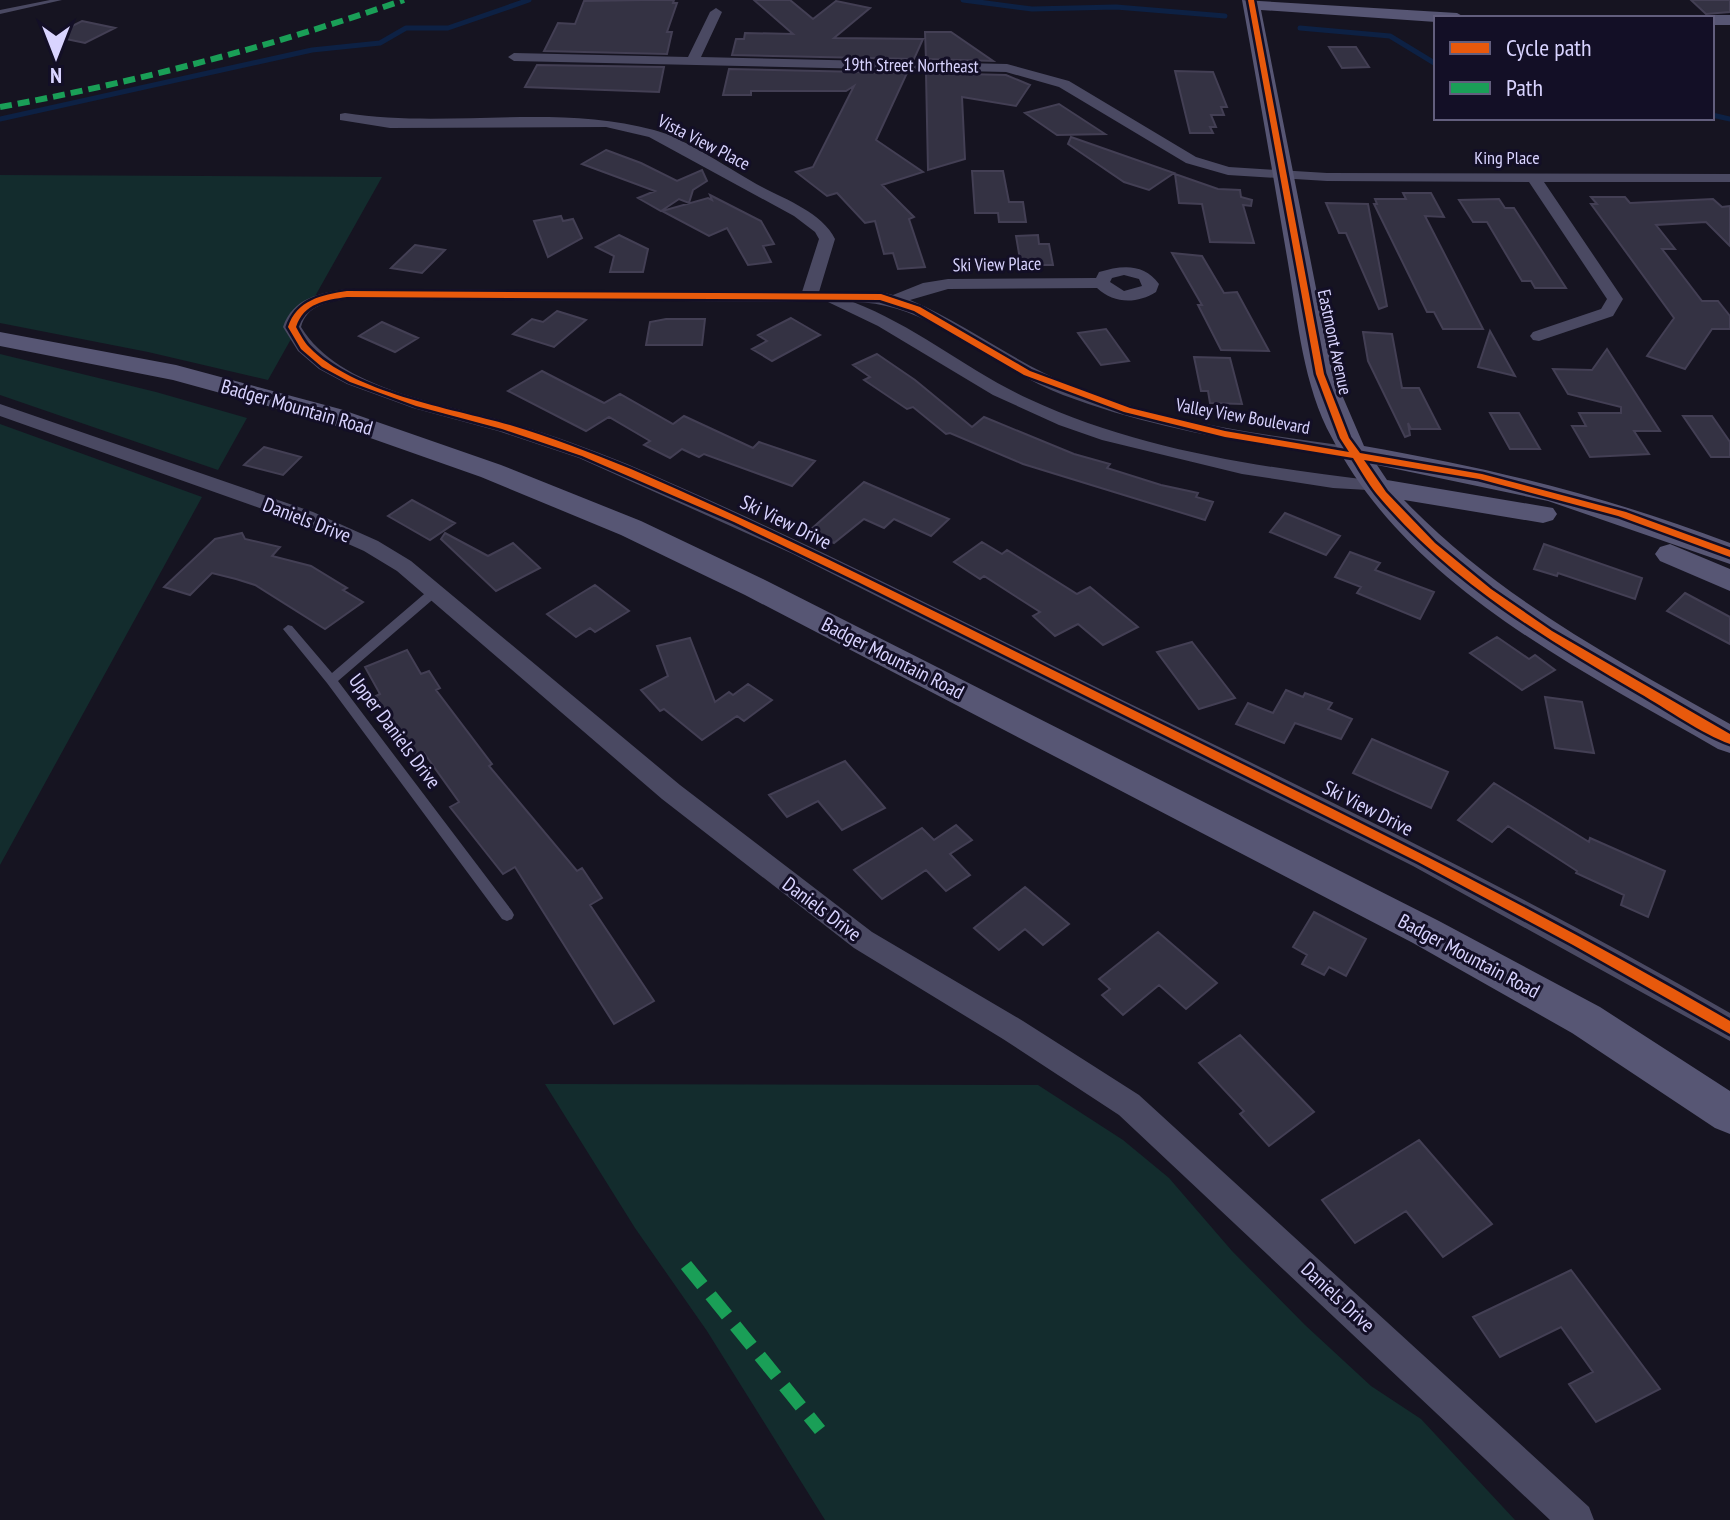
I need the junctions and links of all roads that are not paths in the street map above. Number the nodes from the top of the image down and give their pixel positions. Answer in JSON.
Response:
{"nodes":[{"id":1,"x":59,"y":0,"type":"edge"},
{"id":2,"x":1251,"y":2,"type":"edge"},
{"id":3,"x":0,"y":12,"type":"edge"},
{"id":4,"x":716,"y":12,"type":"dead end"},
{"id":5,"x":1434,"y":16,"type":"edge"},
{"id":6,"x":514,"y":57,"type":"dead end"},
{"id":7,"x":693,"y":60,"type":"junction"},
{"id":8,"x":345,"y":117,"type":"dead end"},
{"id":9,"x":1284,"y":175,"type":"junction"},
{"id":10,"x":1533,"y":177,"type":"junction"},
{"id":11,"x":1730,"y":178,"type":"edge"},
{"id":12,"x":1102,"y":283,"type":"dead end"},
{"id":13,"x":810,"y":294,"type":"junction"},
{"id":14,"x":896,"y":300,"type":"junction"},
{"id":15,"x":1539,"y":336,"type":"dead end"},
{"id":16,"x":0,"y":339,"type":"edge"},
{"id":17,"x":0,"y":410,"type":"edge"},
{"id":18,"x":1354,"y":453,"type":"junction"},
{"id":19,"x":1378,"y":487,"type":"junction"},
{"id":20,"x":1730,"y":554,"type":"edge"},
{"id":21,"x":1730,"y":581,"type":"edge"},
{"id":22,"x":434,"y":592,"type":"junction"},
{"id":23,"x":288,"y":629,"type":"dead end"},
{"id":24,"x":331,"y":680,"type":"junction"},
{"id":25,"x":1730,"y":740,"type":"edge"},
{"id":26,"x":507,"y":915,"type":"dead end"},
{"id":27,"x":1730,"y":1028,"type":"edge"},
{"id":28,"x":1730,"y":1114,"type":"edge"},
{"id":29,"x":1576,"y":1520,"type":"edge"}],
"edges":[{"from":1,"to":3,"type":"lane"},
{"from":2,"to":5,"type":"main road"},
{"from":2,"to":9,"type":"main road","name":"Eastmont Avenue"},
{"from":4,"to":7,"type":"street"},
{"from":6,"to":7,"type":"street","name":"19th Street Northeast"},
{"from":7,"to":9,"type":"street","name":"19th Street Northeast"},
{"from":8,"to":13,"type":"street","name":"Vista View Place"},
{"from":9,"to":10,"type":"street","name":"King Place"},
{"from":9,"to":18,"type":"main road","name":"Eastmont Avenue"},
{"from":10,"to":11,"type":"street","name":"King Place"},
{"from":10,"to":15,"type":"street"},
{"from":12,"to":14,"type":"street","name":"Ski View Place"},
{"from":13,"to":14,"type":"street","name":"Valley View Boulevard"},
{"from":13,"to":19,"type":"street"},
{"from":13,"to":27,"type":"street","name":"Ski View Drive"},
{"from":14,"to":18,"type":"street","name":"Valley View Boulevard"},
{"from":16,"to":28,"type":"main road","name":"Badger Mountain Road"},
{"from":17,"to":22,"type":"street","name":"Daniels Drive"},
{"from":18,"to":19,"type":"main road","name":"Eastmont Avenue"},
{"from":18,"to":20,"type":"main road","name":"Valley View Boulevard"},
{"from":19,"to":21,"type":"main road"},
{"from":19,"to":25,"type":"main road","name":"Eastmont Avenue"},
{"from":22,"to":24,"type":"lane","name":"Upper Daniels Drive"},
{"from":22,"to":29,"type":"street","name":"Daniels Drive"},
{"from":23,"to":24,"type":"lane"},
{"from":24,"to":26,"type":"lane","name":"Upper Daniels Drive"}]}
